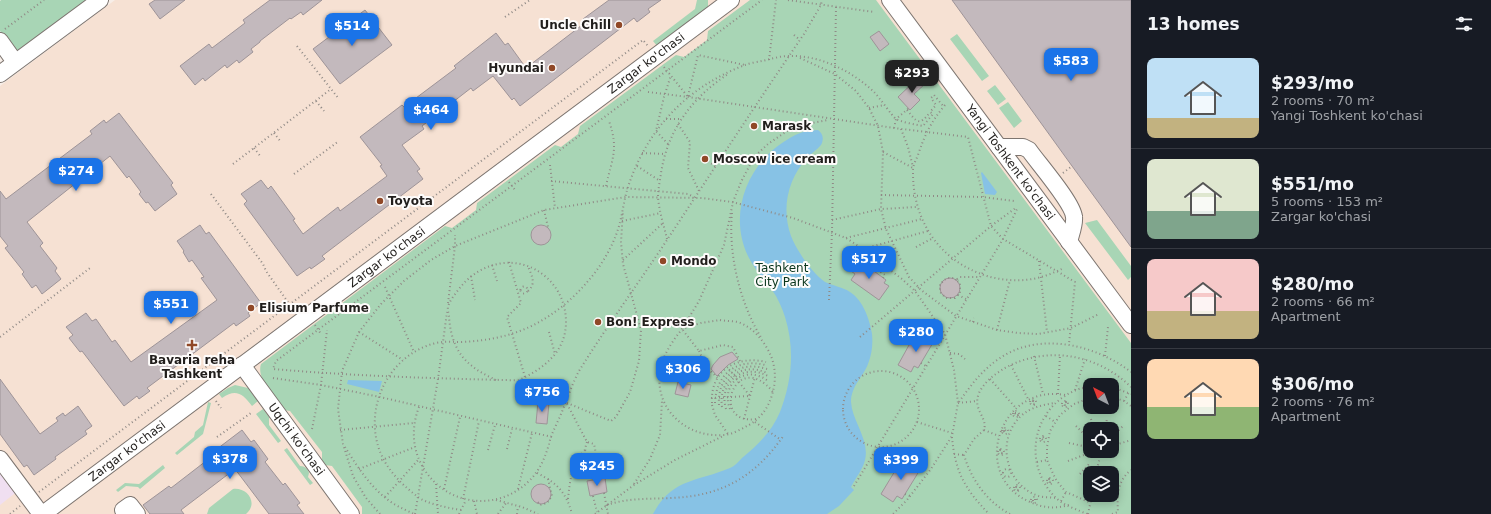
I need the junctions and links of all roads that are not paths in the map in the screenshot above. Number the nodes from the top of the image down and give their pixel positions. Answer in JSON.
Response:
{"nodes":[{"id":1,"x":100,"y":0,"type":"edge"},
{"id":2,"x":890,"y":0,"type":"edge"},
{"id":3,"x":724,"y":2,"type":"edge"},
{"id":4,"x":0,"y":42,"type":"edge"},
{"id":5,"x":15,"y":62,"type":"junction"},
{"id":6,"x":0,"y":74,"type":"edge"},
{"id":7,"x":999,"y":147,"type":"junction"},
{"id":8,"x":1069,"y":242,"type":"junction"},
{"id":9,"x":1131,"y":325,"type":"edge"},
{"id":10,"x":242,"y":365,"type":"junction"},
{"id":11,"x":0,"y":459,"type":"edge"},
{"id":12,"x":42,"y":514,"type":"edge"},
{"id":13,"x":351,"y":514,"type":"edge"}],
"edges":[{"from":1,"to":5,"type":"street"},
{"from":2,"to":7,"type":"street","name":"Yangi Toshkent ko'chasi"},
{"from":3,"to":10,"type":"street","name":"Zargar ko'chasi"},
{"from":4,"to":5,"type":"street"},
{"from":5,"to":6,"type":"street"},
{"from":7,"to":8,"type":"street","name":"Yangi Toshkent ko'chasi"},
{"from":7,"to":8,"type":"street"},
{"from":8,"to":9,"type":"street","name":"Yangi Toshkent ko'chasi"},
{"from":10,"to":12,"type":"street","name":"Zargar ko'chasi"},
{"from":10,"to":13,"type":"street","name":"Uqchi ko'chasi"},
{"from":11,"to":12,"type":"street"}]}
